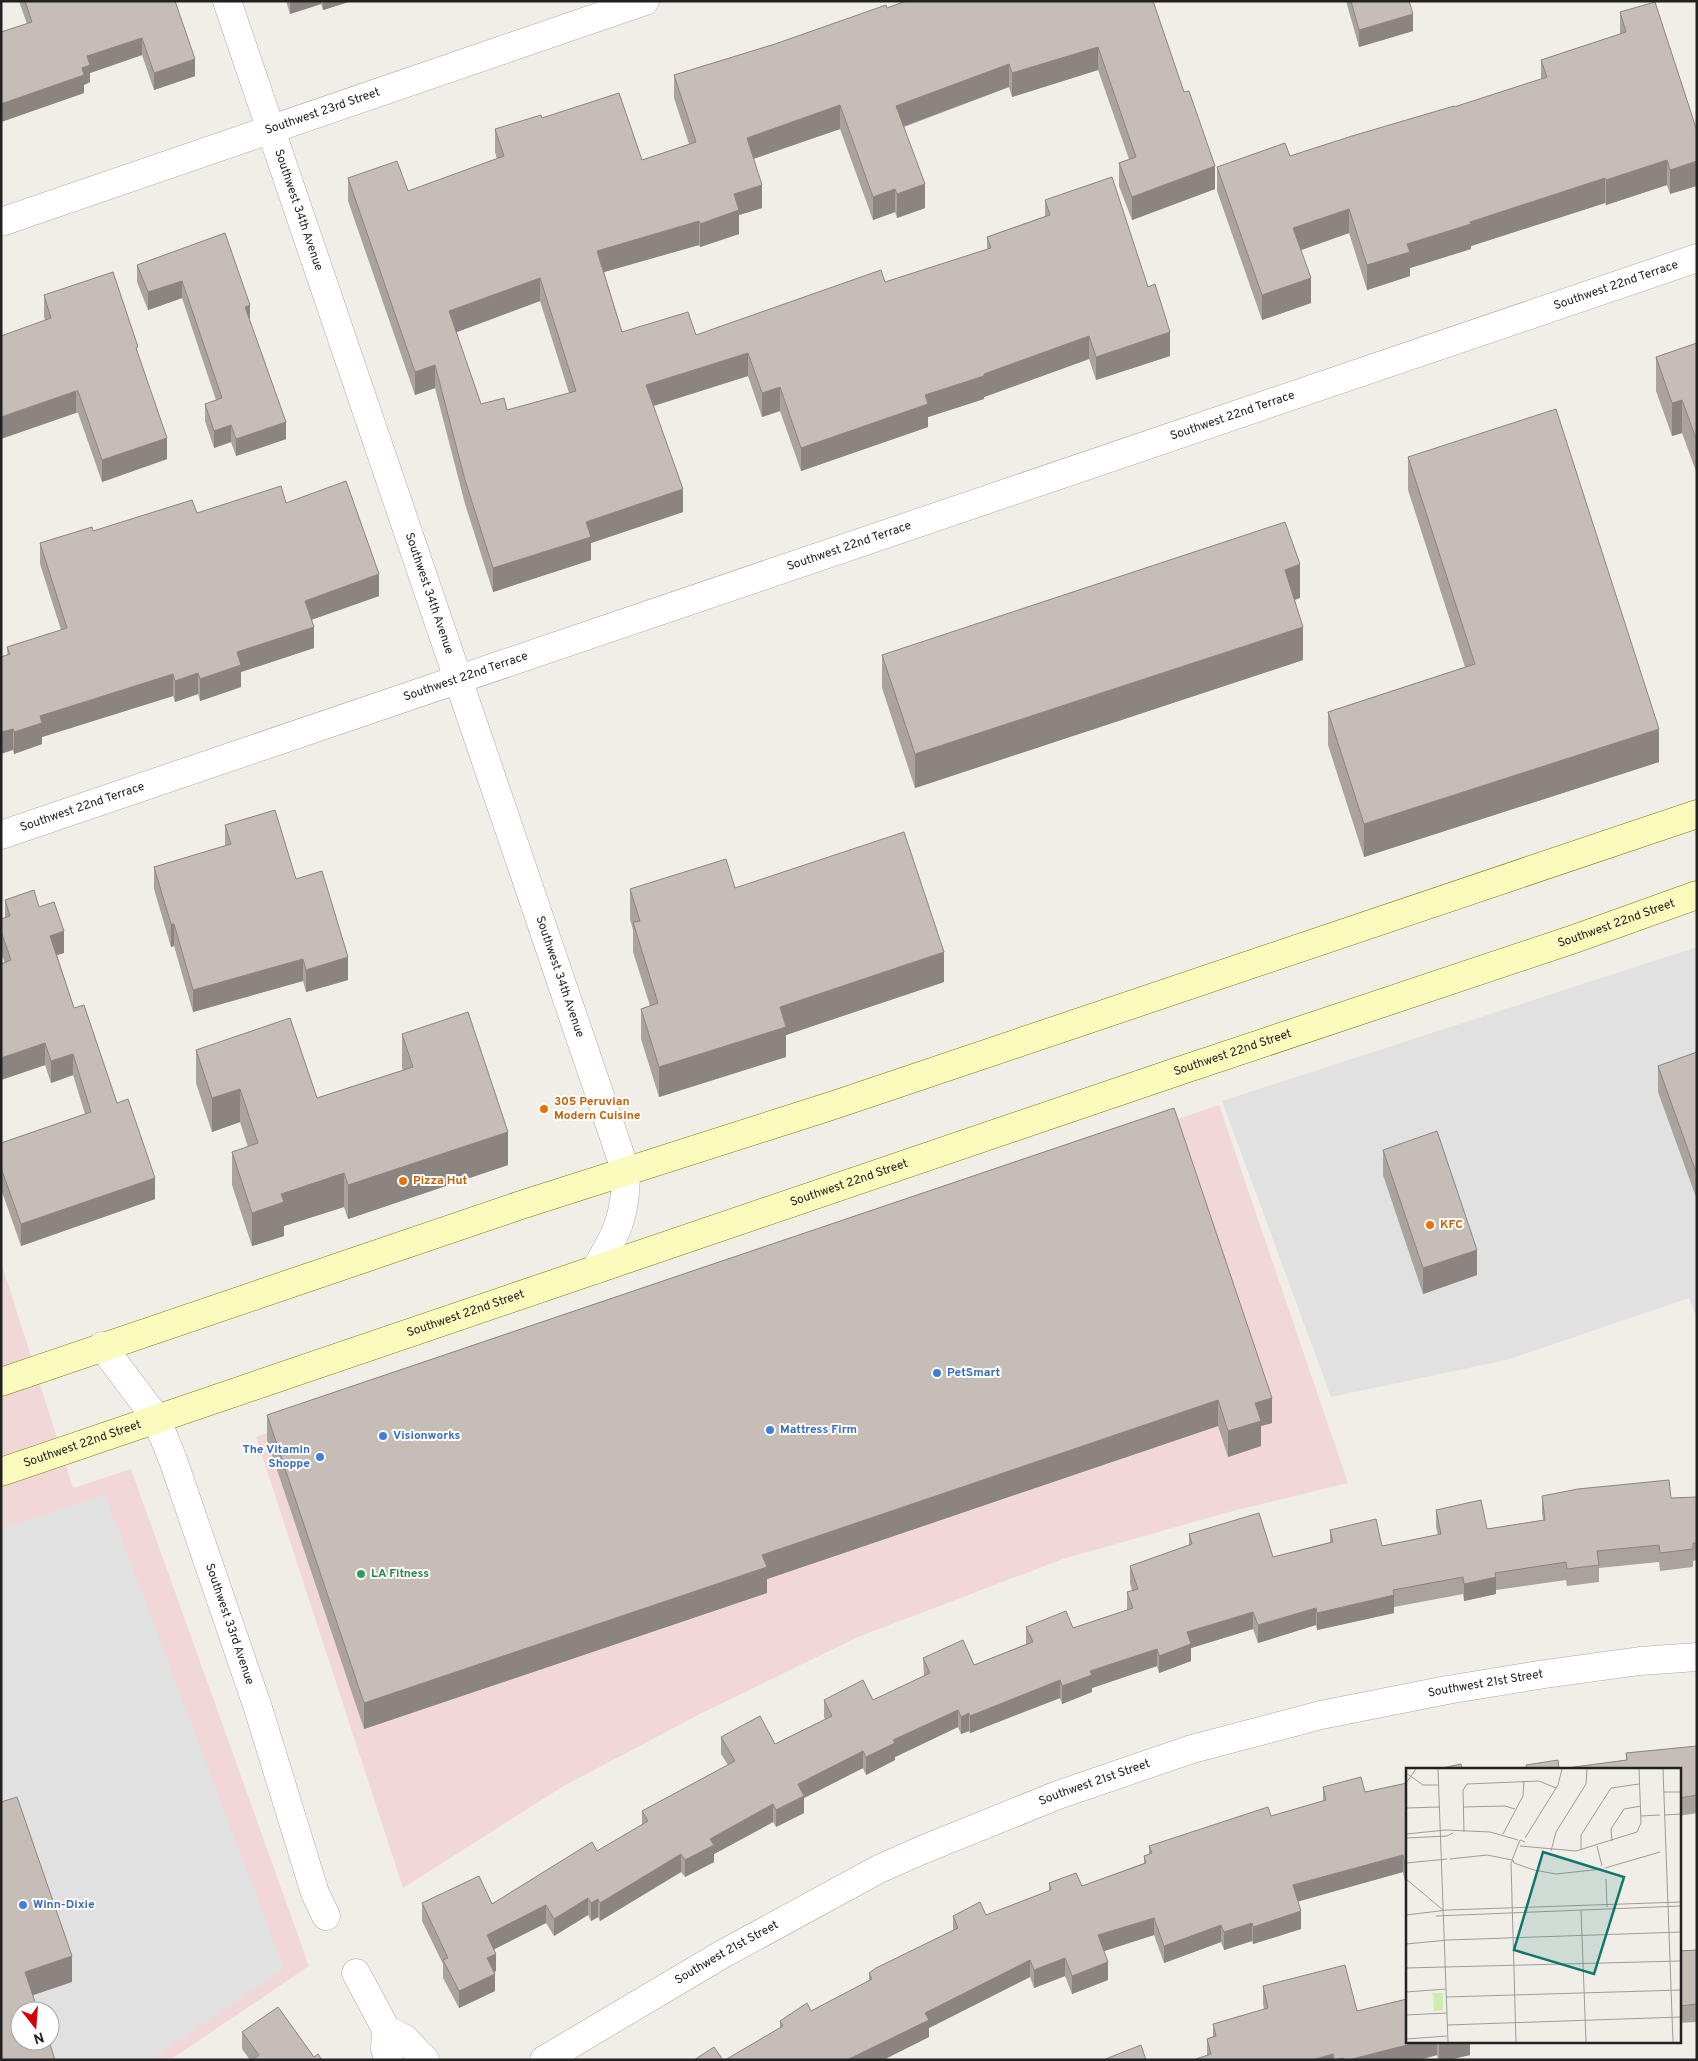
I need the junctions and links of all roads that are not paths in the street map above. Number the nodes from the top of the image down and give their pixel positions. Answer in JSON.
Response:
{"nodes":[{"id":1,"x":227,"y":1,"type":"edge"},
{"id":2,"x":645,"y":1,"type":"edge"},
{"id":3,"x":270,"y":130,"type":"junction"},
{"id":4,"x":1,"y":222,"type":"edge"},
{"id":5,"x":1697,"y":258,"type":"edge"},
{"id":6,"x":458,"y":680,"type":"junction"},
{"id":7,"x":1697,"y":814,"type":"edge"},
{"id":8,"x":1,"y":835,"type":"edge"},
{"id":9,"x":1697,"y":895,"type":"edge"},
{"id":10,"x":626,"y":1172,"type":"junction"},
{"id":11,"x":595,"y":1270,"type":"junction"},
{"id":12,"x":102,"y":1346,"type":"junction"},
{"id":13,"x":1,"y":1382,"type":"edge"},
{"id":14,"x":156,"y":1418,"type":"junction"},
{"id":15,"x":1,"y":1472,"type":"edge"},
{"id":16,"x":1697,"y":1657,"type":"edge"},
{"id":17,"x":326,"y":1916,"type":"dead end"},
{"id":18,"x":356,"y":1973,"type":"dead end"},
{"id":19,"x":386,"y":2029,"type":"junction"},
{"id":20,"x":389,"y":2060,"type":"edge"},
{"id":21,"x":425,"y":2060,"type":"edge"},
{"id":22,"x":544,"y":2060,"type":"edge"}],
"edges":[{"from":1,"to":3,"type":"street","name":"Southwest 34th Avenue"},
{"from":2,"to":3,"type":"street","name":"Southwest 23rd Street"},
{"from":3,"to":4,"type":"street","name":"Southwest 23rd Street"},
{"from":3,"to":6,"type":"street","name":"Southwest 34th Avenue"},
{"from":5,"to":6,"type":"street","name":"Southwest 22nd Terrace"},
{"from":6,"to":8,"type":"street","name":"Southwest 22nd Terrace"},
{"from":6,"to":10,"type":"street","name":"Southwest 34th Avenue"},
{"from":7,"to":10,"type":"main road"},
{"from":9,"to":11,"type":"main road","name":"Southwest 22nd Street"},
{"from":10,"to":11,"type":"street","name":"Southwest 34th Avenue"},
{"from":10,"to":12,"type":"main road"},
{"from":11,"to":14,"type":"main road","name":"Southwest 22nd Street"},
{"from":12,"to":13,"type":"main road"},
{"from":12,"to":14,"type":"street","name":"Southwest 33rd Avenue"},
{"from":14,"to":15,"type":"main road","name":"Southwest 22nd Street"},
{"from":14,"to":17,"type":"street","name":"Southwest 33rd Avenue"},
{"from":16,"to":22,"type":"street","name":"Southwest 21st Street"},
{"from":18,"to":19,"type":"street"},
{"from":19,"to":20,"type":"street"},
{"from":19,"to":21,"type":"street"}]}
